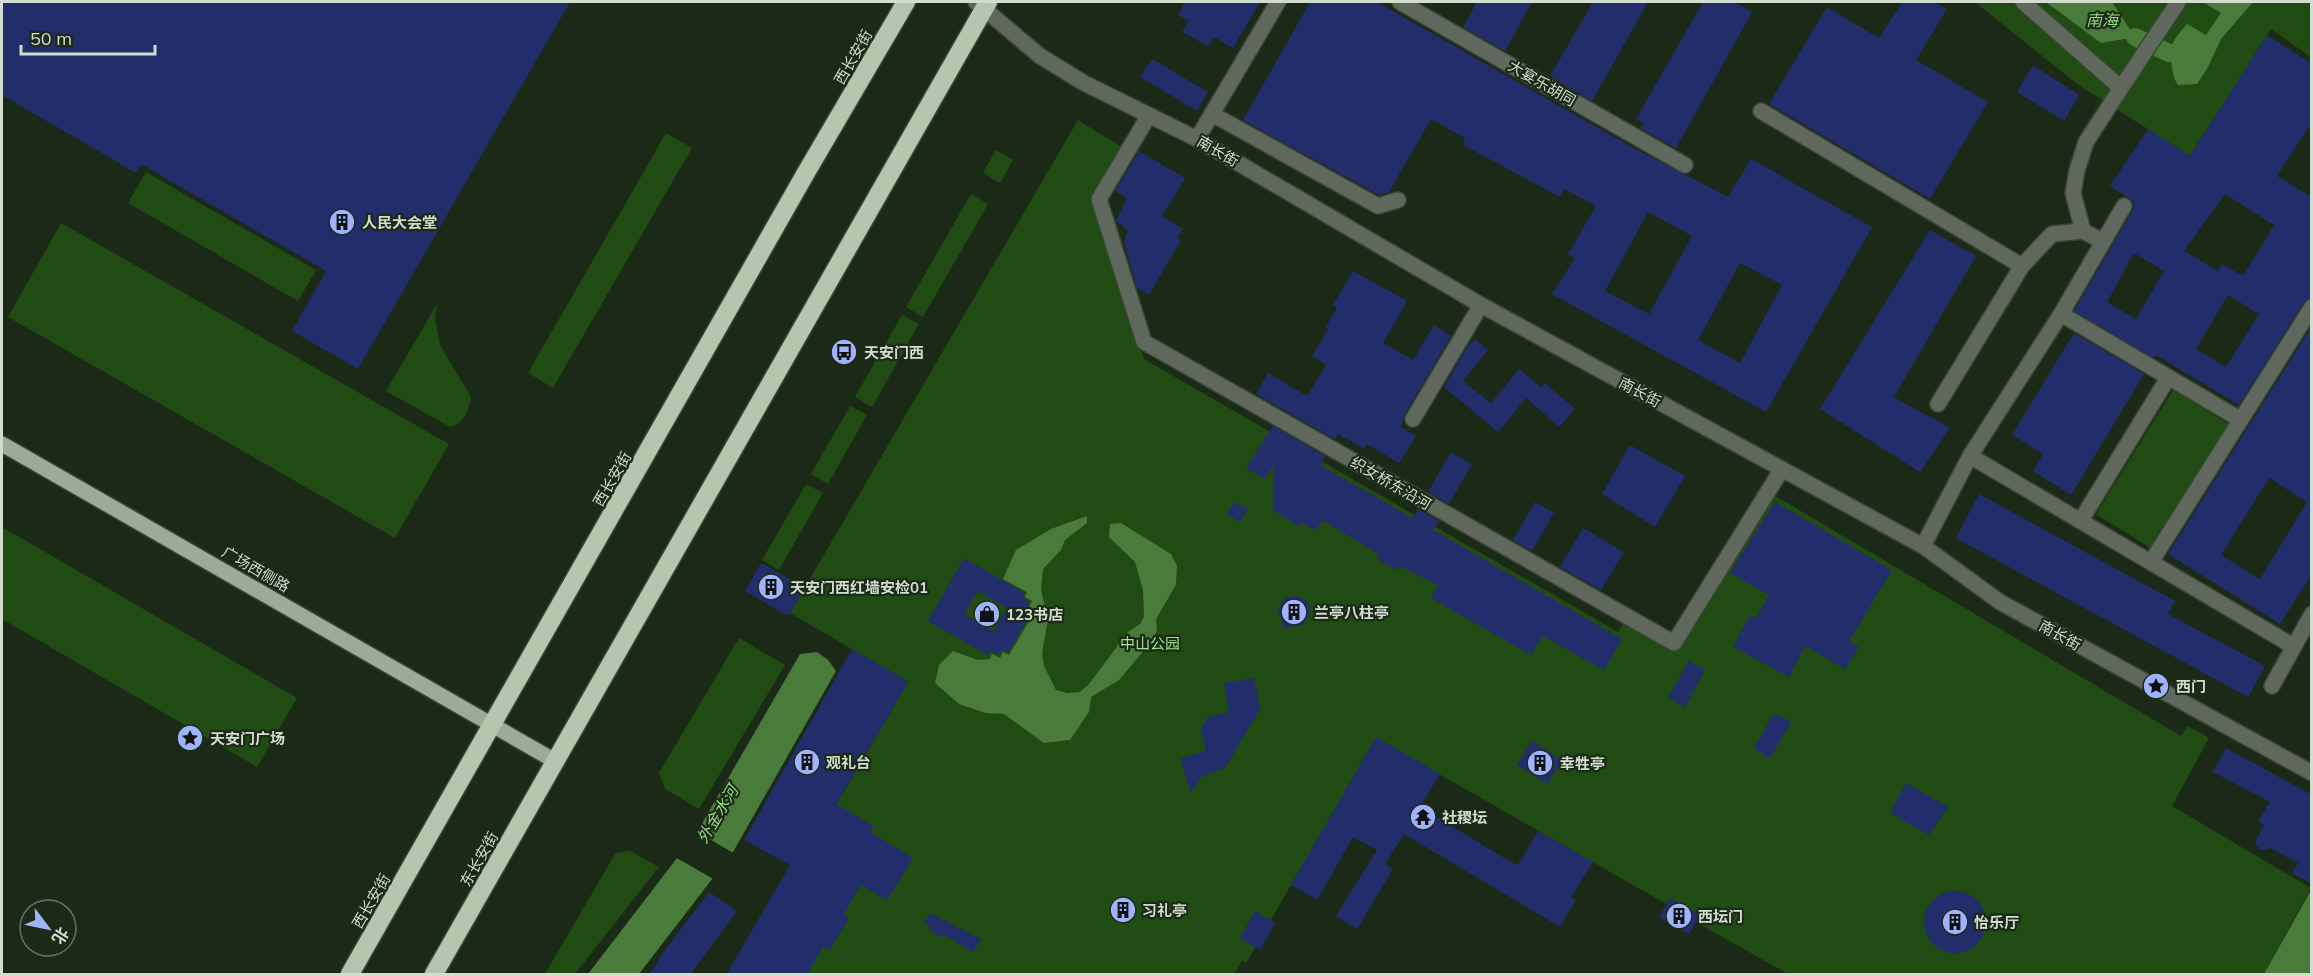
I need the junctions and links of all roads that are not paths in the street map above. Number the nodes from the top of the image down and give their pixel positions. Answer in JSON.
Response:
{"nodes":[{"id":1,"x":906,"y":2,"type":"edge"},
{"id":2,"x":1278,"y":2,"type":"edge"},
{"id":3,"x":1400,"y":2,"type":"edge"},
{"id":4,"x":2023,"y":2,"type":"edge"},
{"id":5,"x":2178,"y":2,"type":"edge"},
{"id":6,"x":983,"y":4,"type":"edge"},
{"id":7,"x":2121,"y":88,"type":"junction"},
{"id":8,"x":1761,"y":111,"type":"dead end"},
{"id":9,"x":1212,"y":114,"type":"junction"},
{"id":10,"x":1148,"y":117,"type":"junction"},
{"id":11,"x":1197,"y":139,"type":"junction"},
{"id":12,"x":1685,"y":165,"type":"dead end"},
{"id":13,"x":1398,"y":200,"type":"dead end"},
{"id":14,"x":2124,"y":206,"type":"dead end"},
{"id":15,"x":2083,"y":231,"type":"junction"},
{"id":16,"x":2102,"y":241,"type":"junction"},
{"id":17,"x":2022,"y":266,"type":"junction"},
{"id":18,"x":1481,"y":305,"type":"junction"},
{"id":19,"x":2312,"y":307,"type":"edge"},
{"id":20,"x":2061,"y":314,"type":"junction"},
{"id":21,"x":2168,"y":378,"type":"junction"},
{"id":22,"x":1938,"y":404,"type":"dead end"},
{"id":23,"x":1413,"y":419,"type":"dead end"},
{"id":24,"x":2241,"y":420,"type":"junction"},
{"id":25,"x":2,"y":444,"type":"edge"},
{"id":26,"x":1970,"y":456,"type":"junction"},
{"id":27,"x":1782,"y":469,"type":"junction"},
{"id":28,"x":2080,"y":520,"type":"junction"},
{"id":29,"x":1923,"y":546,"type":"junction"},
{"id":30,"x":2151,"y":561,"type":"junction"},
{"id":31,"x":2312,"y":614,"type":"edge"},
{"id":32,"x":2293,"y":646,"type":"junction"},
{"id":33,"x":2272,"y":686,"type":"dead end"},
{"id":34,"x":492,"y":726,"type":"junction"},
{"id":35,"x":555,"y":761,"type":"junction"},
{"id":36,"x":2311,"y":771,"type":"edge"},
{"id":37,"x":350,"y":975,"type":"edge"},
{"id":38,"x":434,"y":975,"type":"edge"}],
"edges":[{"from":1,"to":34,"type":"highway","name":"西长安街"},
{"from":2,"to":9,"type":"street"},
{"from":3,"to":12,"type":"street","name":"大宴乐胡同"},
{"from":4,"to":7,"type":"street"},
{"from":5,"to":7,"type":"street"},
{"from":6,"to":10,"type":"street","name":"南长街"},
{"from":6,"to":35,"type":"highway"},
{"from":7,"to":15,"type":"street"},
{"from":8,"to":17,"type":"street"},
{"from":9,"to":11,"type":"street"},
{"from":9,"to":13,"type":"street"},
{"from":10,"to":11,"type":"street","name":"南长街"},
{"from":10,"to":27,"type":"street","name":"织女桥东沿河"},
{"from":11,"to":18,"type":"street","name":"南长街"},
{"from":14,"to":16,"type":"street"},
{"from":15,"to":16,"type":"street"},
{"from":15,"to":17,"type":"street"},
{"from":16,"to":20,"type":"street"},
{"from":17,"to":22,"type":"street"},
{"from":18,"to":23,"type":"street"},
{"from":18,"to":27,"type":"street","name":"南长街"},
{"from":19,"to":24,"type":"street"},
{"from":20,"to":21,"type":"street"},
{"from":20,"to":26,"type":"street"},
{"from":21,"to":24,"type":"street"},
{"from":21,"to":28,"type":"street"},
{"from":24,"to":30,"type":"street"},
{"from":25,"to":34,"type":"main road","name":"广场西侧路"},
{"from":26,"to":28,"type":"street"},
{"from":26,"to":29,"type":"street"},
{"from":27,"to":29,"type":"street","name":"南长街"},
{"from":28,"to":30,"type":"street"},
{"from":29,"to":36,"type":"street","name":"南长街"},
{"from":30,"to":32,"type":"street"},
{"from":31,"to":32,"type":"street"},
{"from":32,"to":33,"type":"street"},
{"from":34,"to":35,"type":"main road","name":"广场西侧路"},
{"from":34,"to":37,"type":"highway","name":"西长安街"},
{"from":35,"to":38,"type":"highway","name":"东长安街"}]}
